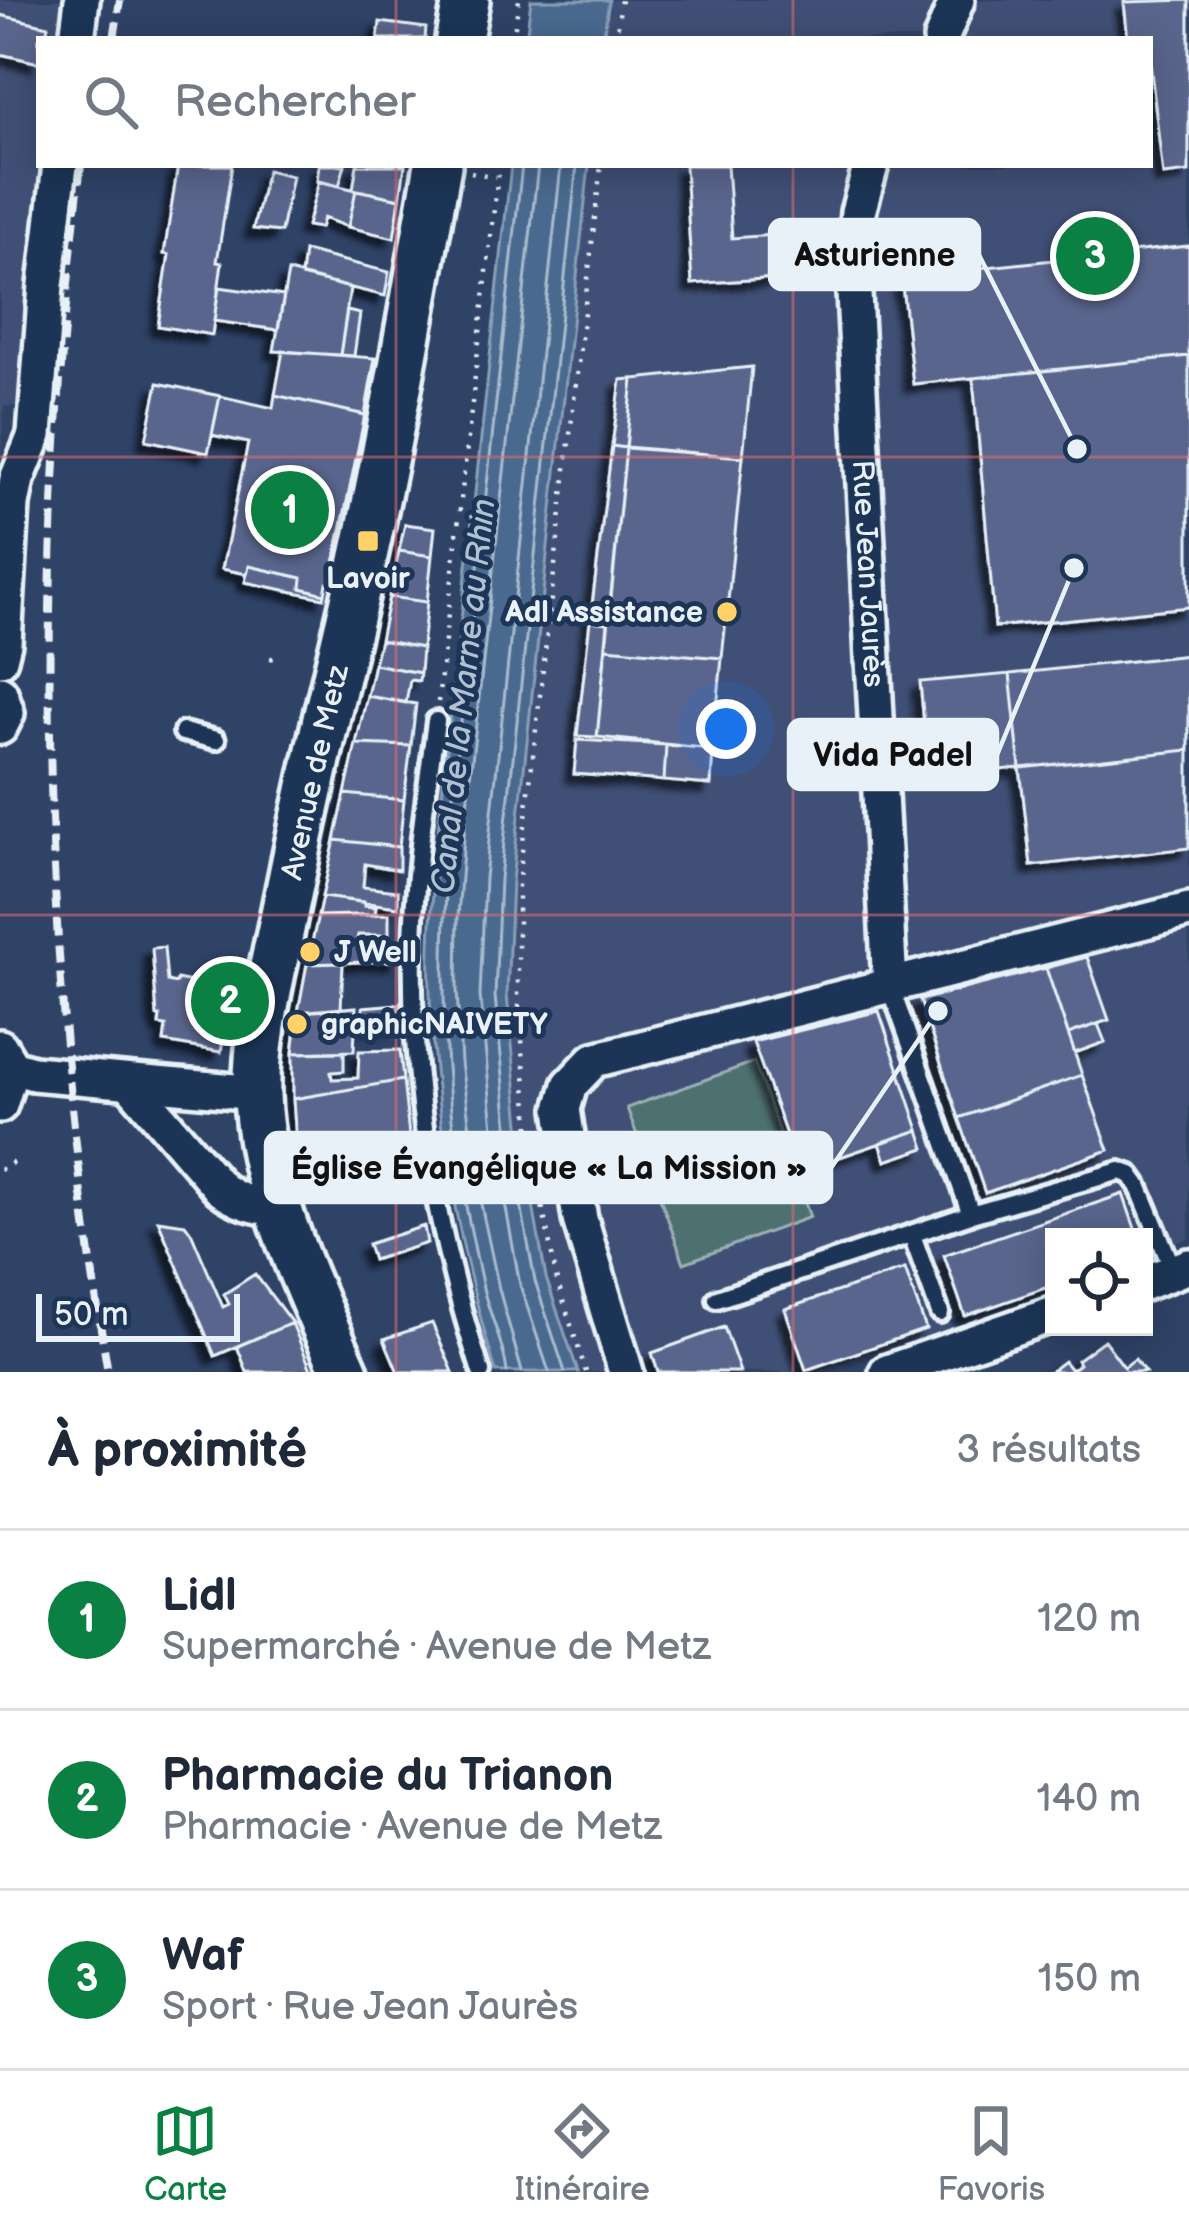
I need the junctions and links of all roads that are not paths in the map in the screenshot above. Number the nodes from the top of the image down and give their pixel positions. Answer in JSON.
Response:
{"nodes":[{"id":1,"x":82,"y":0,"type":"edge"},
{"id":2,"x":466,"y":0,"type":"edge"},
{"id":3,"x":957,"y":0,"type":"edge"},
{"id":4,"x":76,"y":36,"type":"edge"},
{"id":5,"x":460,"y":36,"type":"edge"},
{"id":6,"x":942,"y":36,"type":"edge"},
{"id":7,"x":60,"y":168,"type":"edge"},
{"id":8,"x":455,"y":168,"type":"edge"},
{"id":9,"x":870,"y":168,"type":"edge"},
{"id":10,"x":0,"y":659,"type":"edge"},
{"id":11,"x":0,"y":694,"type":"edge"},
{"id":12,"x":436,"y":721,"type":"road end"},
{"id":13,"x":0,"y":727,"type":"edge"},
{"id":14,"x":183,"y":733,"type":"dead end"},
{"id":15,"x":216,"y":740,"type":"dead end"},
{"id":16,"x":1189,"y":910,"type":"edge"},
{"id":17,"x":890,"y":986,"type":"junction"},
{"id":18,"x":6,"y":1057,"type":"edge"},
{"id":19,"x":130,"y":1083,"type":"junction"},
{"id":20,"x":257,"y":1093,"type":"junction"},
{"id":21,"x":0,"y":1105,"type":"edge"},
{"id":22,"x":280,"y":1210,"type":"junction"},
{"id":23,"x":971,"y":1214,"type":"junction"},
{"id":24,"x":912,"y":1235,"type":"junction"},
{"id":25,"x":1169,"y":1274,"type":"edge"},
{"id":26,"x":717,"y":1299,"type":"dead end"},
{"id":27,"x":940,"y":1312,"type":"dead end"},
{"id":28,"x":1045,"y":1317,"type":"edge"},
{"id":29,"x":345,"y":1372,"type":"edge"},
{"id":30,"x":481,"y":1372,"type":"edge"},
{"id":31,"x":626,"y":1372,"type":"edge"},
{"id":32,"x":887,"y":1372,"type":"edge"}],
"edges":[{"from":1,"to":4,"type":"street"},
{"from":2,"to":5,"type":"main road"},
{"from":3,"to":6,"type":"street"},
{"from":7,"to":10,"type":"street"},
{"from":8,"to":20,"type":"main road","name":"Avenue de Metz"},
{"from":9,"to":17,"type":"street","name":"Rue Jean Jaurès"},
{"from":11,"to":13,"type":"street"},
{"from":12,"to":30,"type":"lane"},
{"from":14,"to":15,"type":"lane"},
{"from":16,"to":17,"type":"street"},
{"from":17,"to":23,"type":"lane"},
{"from":17,"to":31,"type":"street"},
{"from":18,"to":19,"type":"street"},
{"from":18,"to":21,"type":"street"},
{"from":19,"to":20,"type":"street"},
{"from":19,"to":22,"type":"street"},
{"from":20,"to":22,"type":"main road","name":"Avenue de Metz"},
{"from":22,"to":29,"type":"main road","name":"Avenue de Metz"},
{"from":23,"to":24,"type":"lane"},
{"from":23,"to":25,"type":"lane"},
{"from":24,"to":26,"type":"lane"},
{"from":24,"to":27,"type":"lane"},
{"from":28,"to":32,"type":"street"}]}
